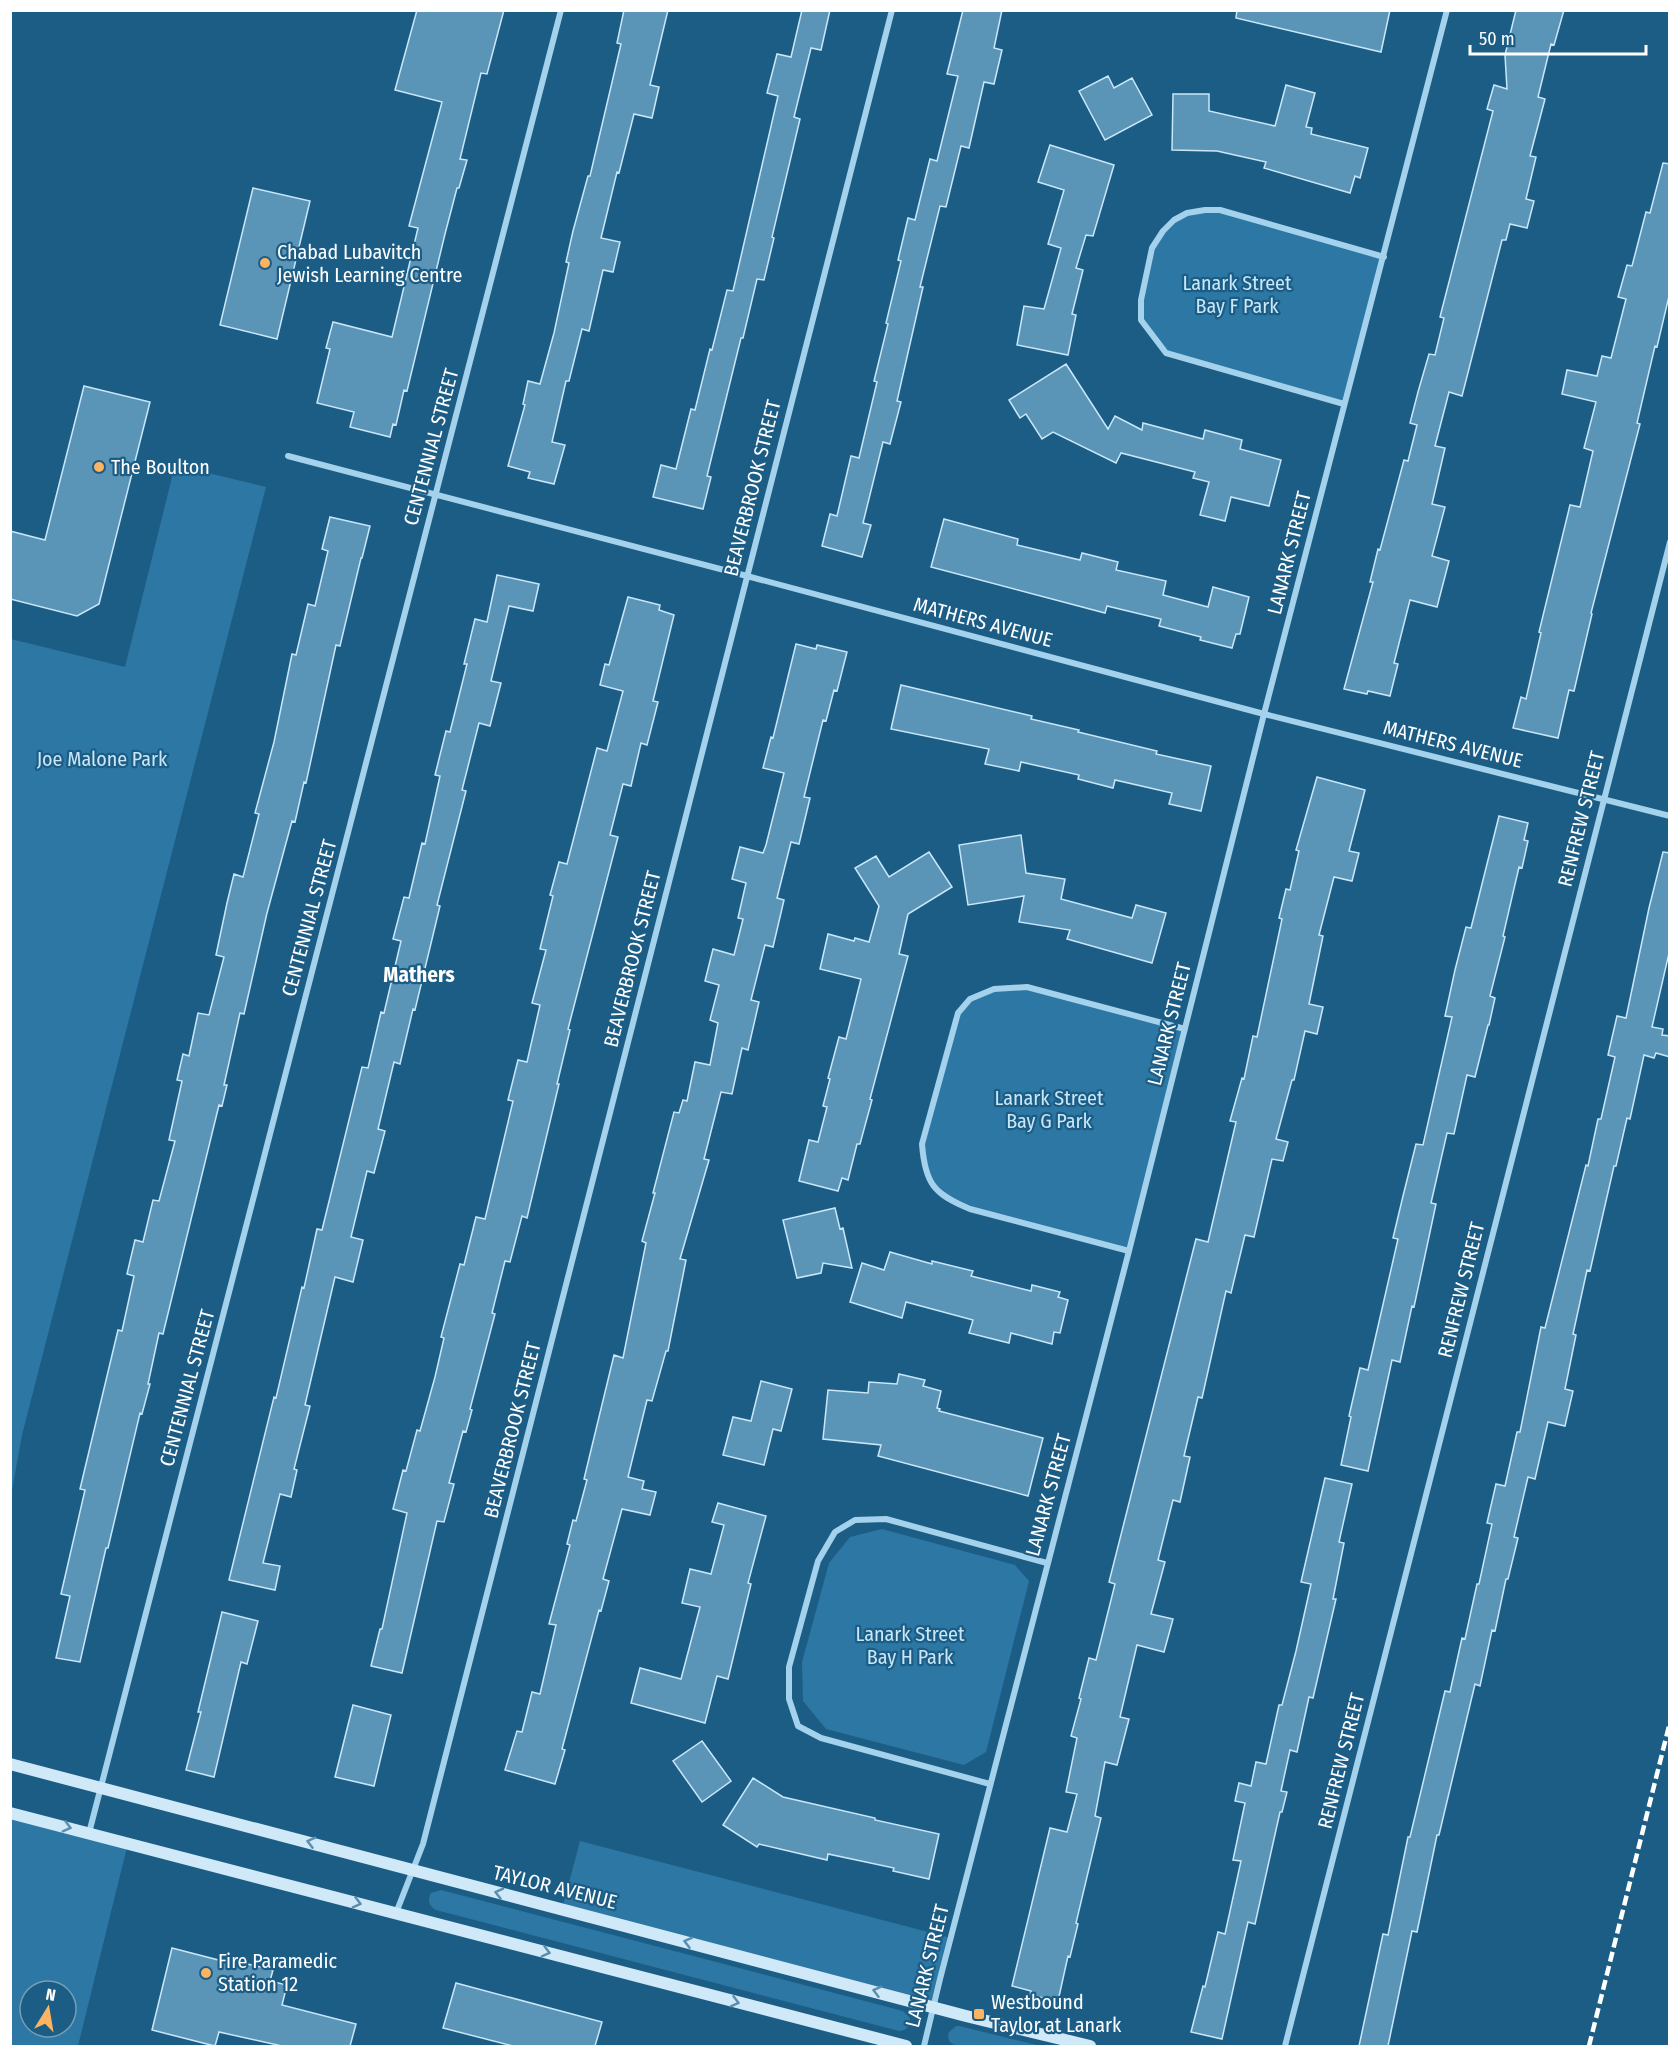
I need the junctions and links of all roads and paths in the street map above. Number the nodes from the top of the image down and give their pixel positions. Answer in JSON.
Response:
{"nodes":[{"id":1,"x":561,"y":10,"type":"edge"},
{"id":2,"x":892,"y":10,"type":"edge"},
{"id":3,"x":1447,"y":10,"type":"edge"},
{"id":4,"x":1384,"y":257,"type":"junction"},
{"id":5,"x":1344,"y":404,"type":"junction"},
{"id":6,"x":288,"y":456,"type":"dead end"},
{"id":7,"x":436,"y":495,"type":"junction"},
{"id":8,"x":1670,"y":542,"type":"edge"},
{"id":9,"x":747,"y":576,"type":"junction"},
{"id":10,"x":1264,"y":714,"type":"junction"},
{"id":11,"x":1603,"y":798,"type":"junction"},
{"id":12,"x":1670,"y":816,"type":"edge"},
{"id":13,"x":1185,"y":1029,"type":"junction"},
{"id":14,"x":1129,"y":1251,"type":"junction"},
{"id":15,"x":1047,"y":1563,"type":"junction"},
{"id":16,"x":10,"y":1764,"type":"edge"},
{"id":17,"x":990,"y":1784,"type":"junction"},
{"id":18,"x":101,"y":1788,"type":"junction"},
{"id":19,"x":10,"y":1813,"type":"edge"},
{"id":20,"x":89,"y":1833,"type":"junction"},
{"id":21,"x":414,"y":1870,"type":"junction"},
{"id":22,"x":396,"y":1913,"type":"junction"},
{"id":23,"x":933,"y":2006,"type":"junction"},
{"id":24,"x":906,"y":2046,"type":"edge"},
{"id":25,"x":924,"y":2046,"type":"edge"},
{"id":26,"x":1090,"y":2046,"type":"edge"},
{"id":27,"x":1285,"y":2046,"type":"edge"}],
"edges":[{"from":1,"to":7,"type":"street","name":"CENTENNIAL STREET"},
{"from":2,"to":9,"type":"street","name":"BEAVERBROOK STREET"},
{"from":3,"to":4,"type":"street","name":"LANARK STREET"},
{"from":4,"to":5,"type":"street","name":"LANARK STREET"},
{"from":4,"to":5,"type":"street"},
{"from":5,"to":10,"type":"street","name":"LANARK STREET"},
{"from":6,"to":7,"type":"street","name":"MATHERS AVENUE"},
{"from":7,"to":9,"type":"street","name":"MATHERS AVENUE"},
{"from":7,"to":18,"type":"street","name":"CENTENNIAL STREET"},
{"from":8,"to":11,"type":"street","name":"RENFREW STREET"},
{"from":9,"to":10,"type":"street","name":"MATHERS AVENUE"},
{"from":9,"to":21,"type":"street","name":"BEAVERBROOK STREET"},
{"from":10,"to":11,"type":"street","name":"MATHERS AVENUE"},
{"from":10,"to":13,"type":"street","name":"LANARK STREET"},
{"from":11,"to":12,"type":"street","name":"MATHERS AVENUE"},
{"from":11,"to":27,"type":"street","name":"RENFREW STREET"},
{"from":13,"to":14,"type":"street","name":"LANARK STREET"},
{"from":13,"to":14,"type":"street"},
{"from":14,"to":15,"type":"street","name":"LANARK STREET"},
{"from":15,"to":17,"type":"street","name":"LANARK STREET"},
{"from":15,"to":17,"type":"street"},
{"from":16,"to":18,"type":"main road","name":"TAYLOR AVENUE"},
{"from":17,"to":23,"type":"street","name":"LANARK STREET"},
{"from":18,"to":20,"type":"street","name":"CENTENNIAL STREET"},
{"from":21,"to":18,"type":"main road","name":"TAYLOR AVENUE","one_way":true},
{"from":19,"to":20,"type":"main road","one_way":true},
{"from":20,"to":22,"type":"main road","one_way":true},
{"from":21,"to":22,"type":"street","name":"BEAVERBROOK STREET"},
{"from":23,"to":21,"type":"main road","name":"TAYLOR AVENUE","one_way":true},
{"from":22,"to":24,"type":"main road","one_way":true},
{"from":23,"to":25,"type":"street","name":"LANARK STREET"},
{"from":23,"to":26,"type":"main road","name":"TAYLOR AVENUE"}]}
